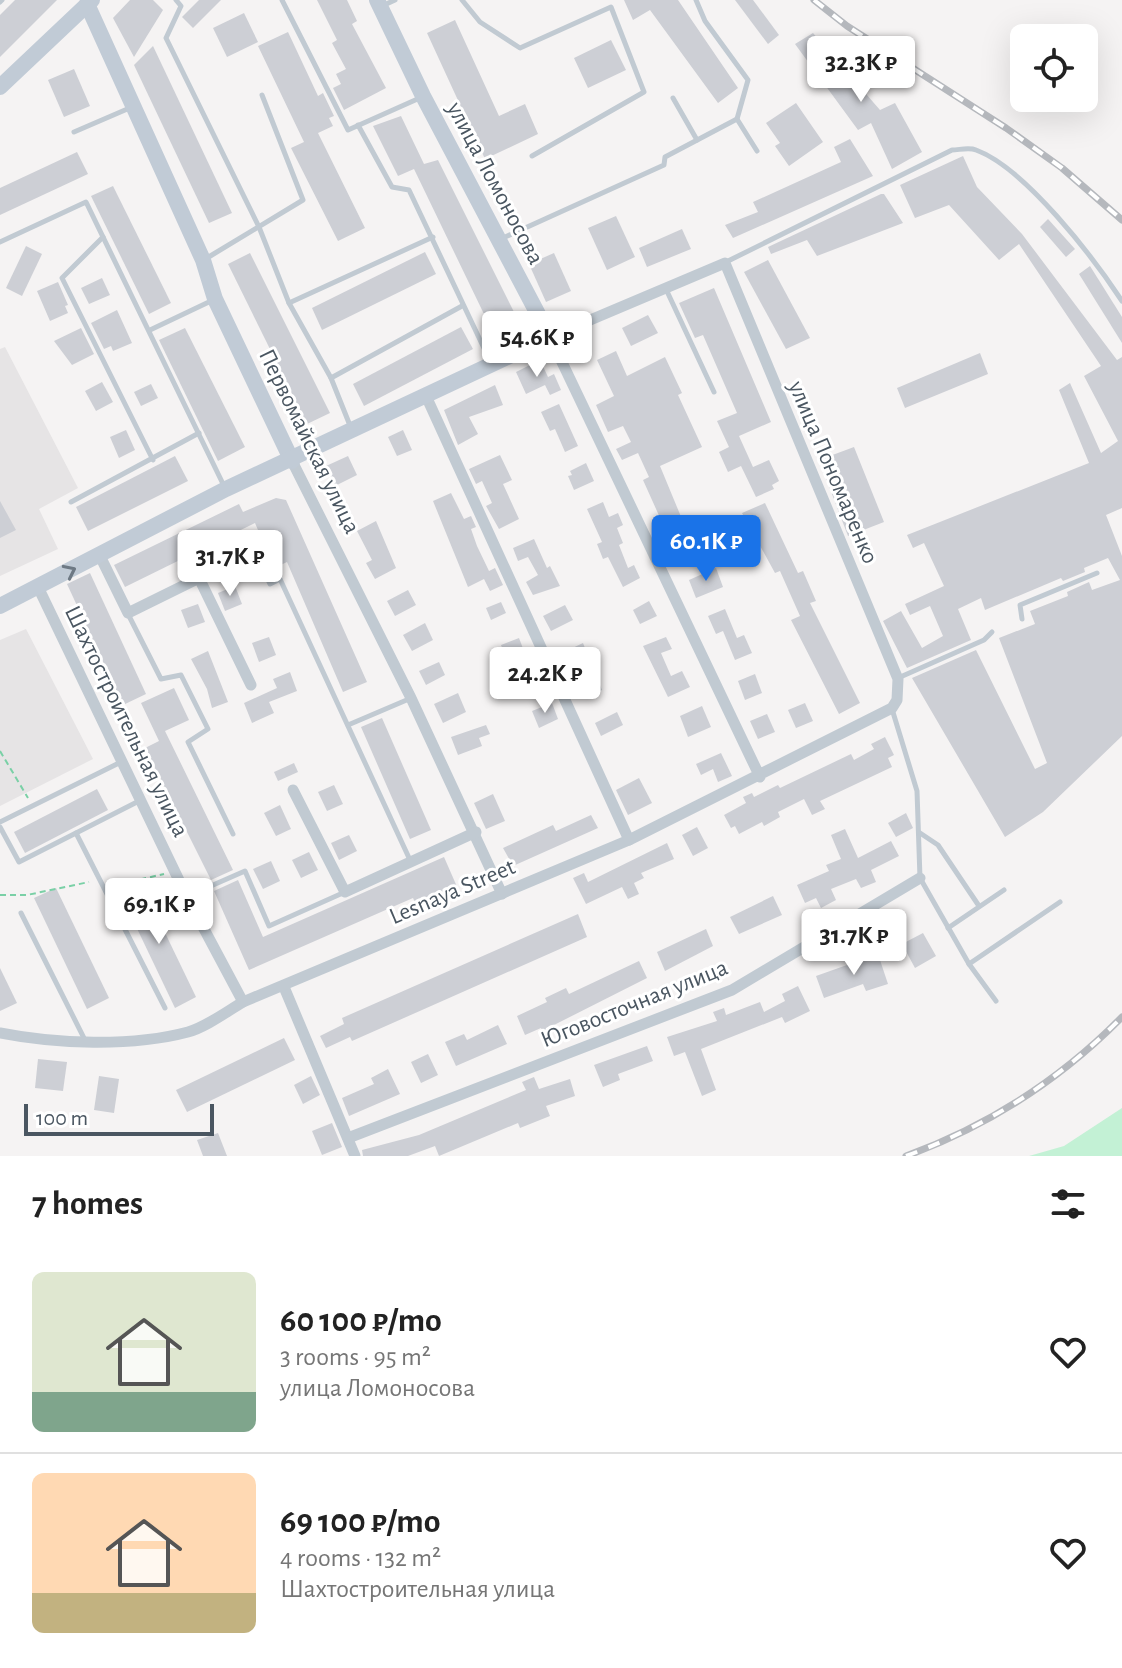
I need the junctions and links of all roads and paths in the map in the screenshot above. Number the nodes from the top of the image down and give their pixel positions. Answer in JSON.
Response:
{"nodes":[{"id":1,"x":176,"y":0,"type":"edge"},
{"id":2,"x":187,"y":0,"type":"edge"},
{"id":3,"x":282,"y":0,"type":"edge"},
{"id":4,"x":462,"y":0,"type":"edge"},
{"id":5,"x":696,"y":0,"type":"edge"},
{"id":6,"x":88,"y":1,"type":"edge"},
{"id":7,"x":384,"y":2,"type":"edge"},
{"id":8,"x":181,"y":6,"type":"junction"},
{"id":9,"x":0,"y":87,"type":"edge"},
{"id":10,"x":262,"y":95,"type":"dead end"},
{"id":11,"x":423,"y":96,"type":"junction"},
{"id":12,"x":673,"y":98,"type":"dead end"},
{"id":13,"x":133,"y":107,"type":"junction"},
{"id":14,"x":737,"y":119,"type":"junction"},
{"id":15,"x":358,"y":125,"type":"junction"},
{"id":16,"x":74,"y":132,"type":"dead end"},
{"id":17,"x":697,"y":140,"type":"junction"},
{"id":18,"x":757,"y":151,"type":"dead end"},
{"id":19,"x":532,"y":156,"type":"dead end"},
{"id":20,"x":259,"y":227,"type":"junction"},
{"id":21,"x":103,"y":237,"type":"junction"},
{"id":22,"x":433,"y":237,"type":"junction"},
{"id":23,"x":499,"y":240,"type":"junction"},
{"id":24,"x":0,"y":242,"type":"edge"},
{"id":25,"x":203,"y":260,"type":"junction"},
{"id":26,"x":725,"y":263,"type":"junction"},
{"id":27,"x":664,"y":286,"type":"junction"},
{"id":28,"x":215,"y":299,"type":"junction"},
{"id":29,"x":1122,"y":301,"type":"edge"},
{"id":30,"x":289,"y":303,"type":"junction"},
{"id":31,"x":462,"y":306,"type":"junction"},
{"id":32,"x":150,"y":330,"type":"junction"},
{"id":33,"x":550,"y":337,"type":"junction"},
{"id":34,"x":491,"y":363,"type":"junction"},
{"id":35,"x":331,"y":378,"type":"junction"},
{"id":36,"x":714,"y":392,"type":"dead end"},
{"id":37,"x":426,"y":396,"type":"junction"},
{"id":38,"x":352,"y":430,"type":"junction"},
{"id":39,"x":199,"y":433,"type":"junction"},
{"id":40,"x":153,"y":460,"type":"junction"},
{"id":41,"x":292,"y":461,"type":"junction"},
{"id":42,"x":226,"y":489,"type":"junction"},
{"id":43,"x":71,"y":502,"type":"dead end"},
{"id":44,"x":100,"y":556,"type":"junction"},
{"id":45,"x":1097,"y":573,"type":"dead end"},
{"id":46,"x":199,"y":578,"type":"junction"},
{"id":47,"x":38,"y":587,"type":"junction"},
{"id":48,"x":0,"y":606,"type":"edge"},
{"id":49,"x":128,"y":613,"type":"junction"},
{"id":50,"x":1022,"y":619,"type":"dead end"},
{"id":51,"x":992,"y":632,"type":"dead end"},
{"id":52,"x":898,"y":679,"type":"junction"},
{"id":53,"x":251,"y":685,"type":"dead end"},
{"id":54,"x":411,"y":698,"type":"junction"},
{"id":55,"x":895,"y":704,"type":"junction"},
{"id":56,"x":348,"y":725,"type":"junction"},
{"id":57,"x":0,"y":751,"type":"edge"},
{"id":58,"x":122,"y":761,"type":"junction"},
{"id":59,"x":760,"y":777,"type":"junction"},
{"id":60,"x":293,"y":790,"type":"dead end"},
{"id":61,"x":25,"y":794,"type":"dead end"},
{"id":62,"x":141,"y":800,"type":"junction"},
{"id":63,"x":0,"y":824,"type":"edge"},
{"id":64,"x":476,"y":832,"type":"junction"},
{"id":65,"x":919,"y":832,"type":"junction"},
{"id":66,"x":76,"y":833,"type":"junction"},
{"id":67,"x":233,"y":834,"type":"dead end"},
{"id":68,"x":629,"y":840,"type":"junction"},
{"id":69,"x":412,"y":864,"type":"junction"},
{"id":70,"x":175,"y":872,"type":"junction"},
{"id":71,"x":920,"y":878,"type":"junction"},
{"id":72,"x":98,"y":880,"type":"junction"},
{"id":73,"x":102,"y":888,"type":"junction"},
{"id":74,"x":1004,"y":890,"type":"dead end"},
{"id":75,"x":345,"y":892,"type":"junction"},
{"id":76,"x":502,"y":894,"type":"junction"},
{"id":77,"x":0,"y":895,"type":"edge"},
{"id":78,"x":13,"y":895,"type":"junction"},
{"id":79,"x":187,"y":897,"type":"junction"},
{"id":80,"x":1060,"y":902,"type":"dead end"},
{"id":81,"x":979,"y":906,"type":"junction"},
{"id":82,"x":21,"y":913,"type":"joint"},
{"id":83,"x":948,"y":928,"type":"junction"},
{"id":84,"x":969,"y":964,"type":"junction"},
{"id":85,"x":284,"y":987,"type":"junction"},
{"id":86,"x":996,"y":1001,"type":"dead end"},
{"id":87,"x":243,"y":1002,"type":"junction"},
{"id":88,"x":165,"y":1008,"type":"dead end"},
{"id":89,"x":0,"y":1033,"type":"edge"},
{"id":90,"x":85,"y":1041,"type":"junction"},
{"id":91,"x":348,"y":1138,"type":"junction"},
{"id":92,"x":355,"y":1156,"type":"edge"}],
"edges":[{"from":1,"to":8,"type":"lane"},
{"from":2,"to":8,"type":"lane"},
{"from":3,"to":15,"type":"lane"},
{"from":4,"to":19,"type":"lane"},
{"from":5,"to":14,"type":"lane"},
{"from":6,"to":9,"type":"street"},
{"from":6,"to":13,"type":"street","name":"Первомайская улица"},
{"from":7,"to":11,"type":"street","name":"улица Ломоносова"},
{"from":8,"to":20,"type":"lane"},
{"from":10,"to":20,"type":"lane"},
{"from":11,"to":15,"type":"lane"},
{"from":11,"to":23,"type":"street","name":"улица Ломоносова"},
{"from":12,"to":17,"type":"lane"},
{"from":13,"to":16,"type":"lane"},
{"from":13,"to":25,"type":"street","name":"Первомайская улица"},
{"from":14,"to":17,"type":"lane"},
{"from":14,"to":18,"type":"lane"},
{"from":15,"to":22,"type":"lane"},
{"from":17,"to":23,"type":"lane"},
{"from":20,"to":25,"type":"lane"},
{"from":20,"to":30,"type":"lane"},
{"from":21,"to":24,"type":"lane"},
{"from":21,"to":32,"type":"lane"},
{"from":21,"to":40,"type":"lane"},
{"from":22,"to":30,"type":"lane"},
{"from":22,"to":31,"type":"lane"},
{"from":23,"to":33,"type":"street","name":"улица Ломоносова"},
{"from":25,"to":28,"type":"street","name":"Первомайская улица"},
{"from":26,"to":27,"type":"street"},
{"from":26,"to":29,"type":"lane"},
{"from":26,"to":52,"type":"street","name":"улица Пономаренко"},
{"from":27,"to":33,"type":"street"},
{"from":27,"to":36,"type":"lane"},
{"from":28,"to":32,"type":"lane"},
{"from":28,"to":41,"type":"street","name":"Первомайская улица"},
{"from":30,"to":35,"type":"lane"},
{"from":31,"to":34,"type":"lane"},
{"from":31,"to":35,"type":"lane"},
{"from":32,"to":39,"type":"lane"},
{"from":33,"to":34,"type":"street"},
{"from":33,"to":59,"type":"street","name":"улица Ломоносова"},
{"from":34,"to":37,"type":"street"},
{"from":35,"to":38,"type":"lane"},
{"from":37,"to":38,"type":"street"},
{"from":37,"to":68,"type":"street"},
{"from":38,"to":41,"type":"street"},
{"from":39,"to":40,"type":"lane"},
{"from":39,"to":42,"type":"lane"},
{"from":40,"to":43,"type":"lane"},
{"from":41,"to":42,"type":"street"},
{"from":41,"to":54,"type":"street","name":"Первомайская улица"},
{"from":42,"to":44,"type":"street"},
{"from":47,"to":44,"type":"street","one_way":true},
{"from":44,"to":49,"type":"street"},
{"from":45,"to":50,"type":"lane"},
{"from":46,"to":49,"type":"street"},
{"from":46,"to":53,"type":"street"},
{"from":46,"to":56,"type":"lane"},
{"from":47,"to":48,"type":"street"},
{"from":47,"to":58,"type":"street","name":"Шахтостроительная улица"},
{"from":49,"to":67,"type":"lane"},
{"from":51,"to":52,"type":"lane"},
{"from":52,"to":55,"type":"street","name":"улица Пономаренко"},
{"from":54,"to":56,"type":"lane"},
{"from":54,"to":64,"type":"street","name":"Первомайская улица"},
{"from":55,"to":59,"type":"street","name":"Lesnaya Street"},
{"from":55,"to":65,"type":"lane"},
{"from":56,"to":69,"type":"lane"},
{"from":57,"to":61,"type":"path"},
{"from":58,"to":62,"type":"street","name":"Шахтостроительная улица"},
{"from":58,"to":63,"type":"lane"},
{"from":59,"to":68,"type":"street","name":"Lesnaya Street"},
{"from":60,"to":75,"type":"street"},
{"from":62,"to":66,"type":"lane"},
{"from":62,"to":70,"type":"street","name":"Шахтостроительная улица"},
{"from":63,"to":66,"type":"lane"},
{"from":64,"to":69,"type":"street"},
{"from":64,"to":76,"type":"street","name":"Первомайская улица"},
{"from":65,"to":71,"type":"lane"},
{"from":65,"to":81,"type":"lane"},
{"from":66,"to":72,"type":"lane"},
{"from":68,"to":76,"type":"street","name":"Lesnaya Street"},
{"from":69,"to":75,"type":"street"},
{"from":70,"to":73,"type":"path"},
{"from":70,"to":79,"type":"street","name":"Шахтостроительная улица"},
{"from":71,"to":83,"type":"lane"},
{"from":71,"to":91,"type":"street","name":"Юговосточная улица"},
{"from":72,"to":73,"type":"lane"},
{"from":72,"to":78,"type":"path"},
{"from":73,"to":88,"type":"lane"},
{"from":74,"to":81,"type":"lane"},
{"from":75,"to":79,"type":"lane"},
{"from":76,"to":85,"type":"street","name":"Lesnaya Street"},
{"from":77,"to":78,"type":"path"},
{"from":78,"to":82,"type":"path"},
{"from":79,"to":87,"type":"street","name":"Шахтостроительная улица"},
{"from":80,"to":84,"type":"lane"},
{"from":81,"to":83,"type":"lane"},
{"from":82,"to":90,"type":"lane"},
{"from":83,"to":84,"type":"lane"},
{"from":84,"to":86,"type":"lane"},
{"from":85,"to":87,"type":"street","name":"Lesnaya Street"},
{"from":85,"to":91,"type":"street"},
{"from":87,"to":90,"type":"street","name":"Lesnaya Street"},
{"from":89,"to":90,"type":"street","name":"Lesnaya Street"},
{"from":91,"to":92,"type":"street"}]}
